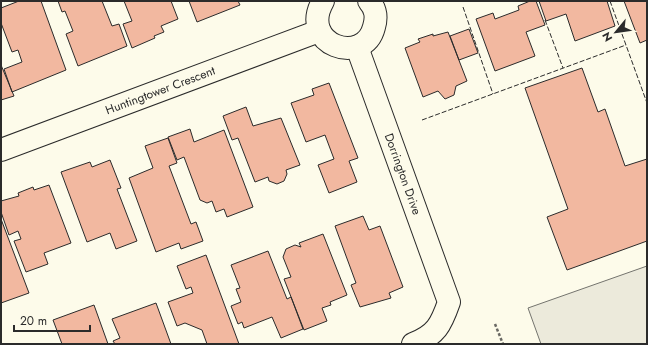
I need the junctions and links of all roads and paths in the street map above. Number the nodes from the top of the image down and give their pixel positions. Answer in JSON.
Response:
{"nodes":[{"id":1,"x":323,"y":1,"type":"edge"},
{"id":2,"x":375,"y":2,"type":"edge"},
{"id":3,"x":319,"y":31,"type":"junction"},
{"id":4,"x":357,"y":47,"type":"junction"},
{"id":5,"x":1,"y":150,"type":"edge"},
{"id":6,"x":495,"y":324,"type":"dead end"},
{"id":7,"x":413,"y":344,"type":"edge"},
{"id":8,"x":503,"y":344,"type":"edge"}],
"edges":[{"from":1,"to":3,"type":"street"},
{"from":2,"to":4,"type":"street"},
{"from":3,"to":4,"type":"street"},
{"from":3,"to":5,"type":"street","name":"Huntingtower Crescent"},
{"from":4,"to":7,"type":"street","name":"Dorrington Drive"},
{"from":6,"to":8,"type":"path"}]}
